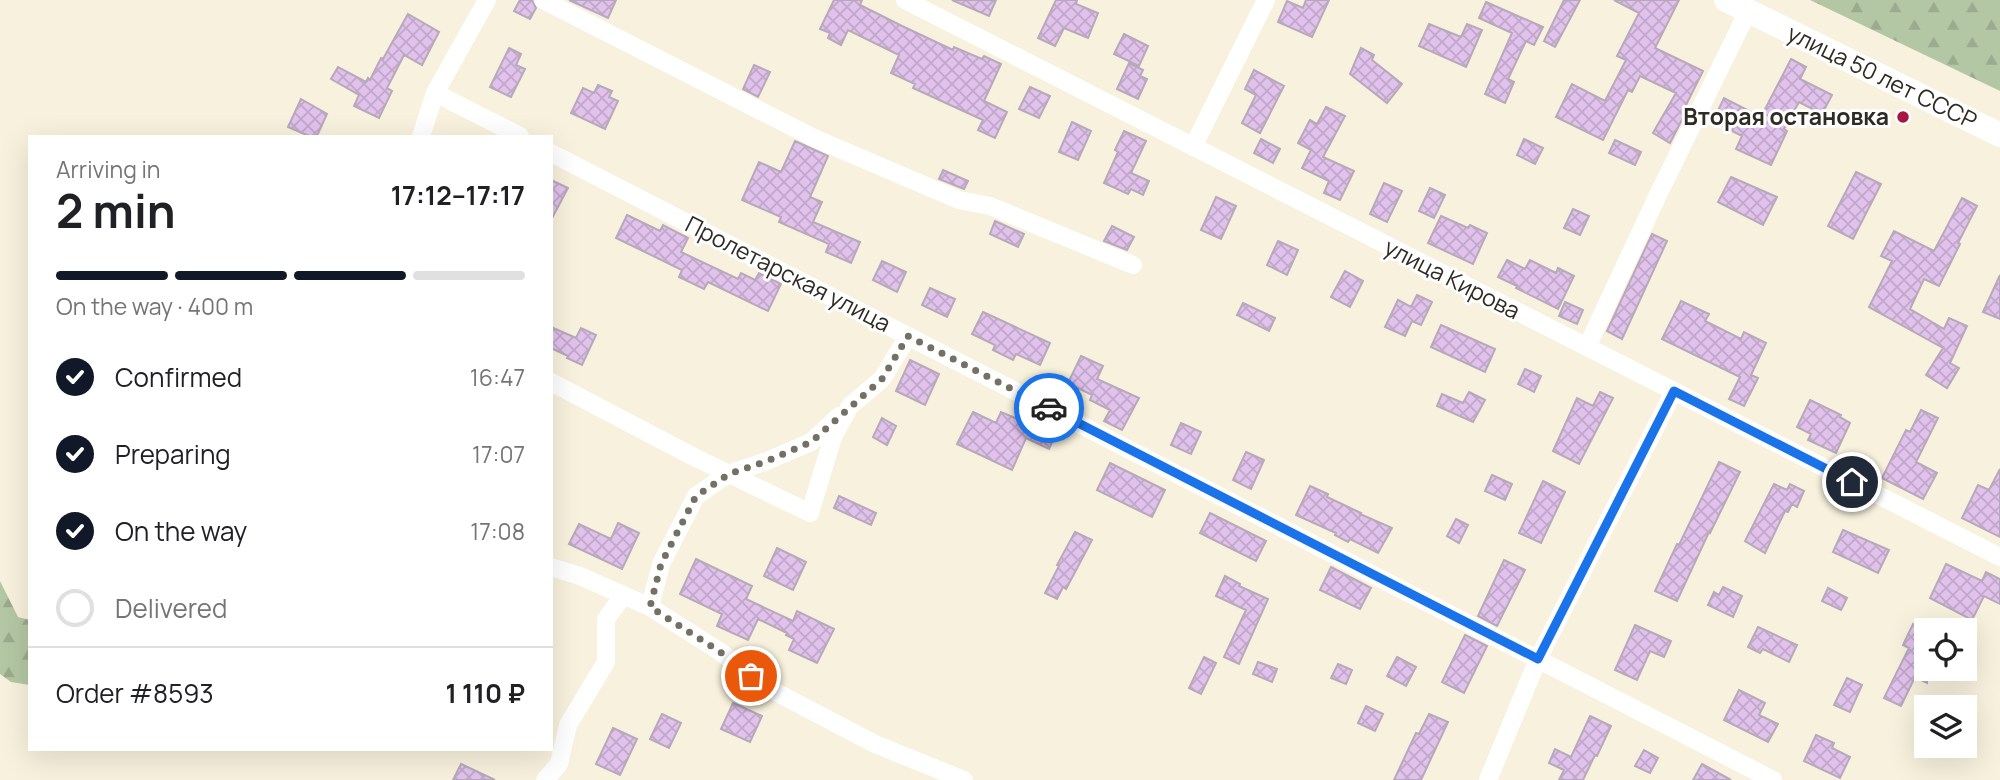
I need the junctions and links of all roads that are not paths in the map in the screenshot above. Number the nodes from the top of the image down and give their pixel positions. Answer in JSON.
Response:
{"nodes":[{"id":1,"x":487,"y":0,"type":"edge"},
{"id":2,"x":542,"y":0,"type":"edge"},
{"id":3,"x":905,"y":0,"type":"edge"},
{"id":4,"x":1266,"y":0,"type":"edge"},
{"id":5,"x":1737,"y":6,"type":"edge"},
{"id":6,"x":435,"y":93,"type":"junction"},
{"id":7,"x":421,"y":135,"type":"edge"},
{"id":8,"x":518,"y":135,"type":"edge"},
{"id":9,"x":2000,"y":135,"type":"edge"},
{"id":10,"x":1193,"y":147,"type":"junction"},
{"id":11,"x":553,"y":154,"type":"edge"},
{"id":12,"x":1133,"y":265,"type":"dead end"},
{"id":13,"x":908,"y":336,"type":"junction"},
{"id":14,"x":1587,"y":347,"type":"junction"},
{"id":15,"x":553,"y":383,"type":"edge"},
{"id":16,"x":1674,"y":391,"type":"junction"},
{"id":17,"x":850,"y":406,"type":"junction"},
{"id":18,"x":729,"y":474,"type":"junction"},
{"id":19,"x":2000,"y":557,"type":"edge"},
{"id":20,"x":553,"y":568,"type":"edge"},
{"id":21,"x":623,"y":596,"type":"junction"},
{"id":22,"x":650,"y":607,"type":"junction"},
{"id":23,"x":1538,"y":659,"type":"junction"},
{"id":24,"x":545,"y":780,"type":"edge"},
{"id":25,"x":964,"y":780,"type":"edge"},
{"id":26,"x":1488,"y":780,"type":"edge"},
{"id":27,"x":1773,"y":780,"type":"edge"}],
"edges":[{"from":1,"to":6,"type":"street"},
{"from":2,"to":12,"type":"street"},
{"from":3,"to":10,"type":"street","name":"улица Кирова"},
{"from":4,"to":10,"type":"street"},
{"from":5,"to":9,"type":"street","name":"улица 50 лет СССР"},
{"from":5,"to":14,"type":"street"},
{"from":6,"to":7,"type":"street"},
{"from":6,"to":8,"type":"street"},
{"from":10,"to":14,"type":"street","name":"улица Кирова"},
{"from":11,"to":13,"type":"street","name":"Пролетарская улица"},
{"from":13,"to":17,"type":"street"},
{"from":13,"to":23,"type":"street","name":"Пролетарская улица"},
{"from":14,"to":16,"type":"street","name":"улица Кирова"},
{"from":15,"to":18,"type":"street"},
{"from":16,"to":19,"type":"street","name":"улица Кирова"},
{"from":16,"to":23,"type":"street"},
{"from":17,"to":18,"type":"street"},
{"from":17,"to":18,"type":"street"},
{"from":18,"to":22,"type":"street"},
{"from":20,"to":21,"type":"street"},
{"from":21,"to":22,"type":"street"},
{"from":21,"to":24,"type":"street"},
{"from":22,"to":25,"type":"street"},
{"from":23,"to":26,"type":"street"},
{"from":23,"to":27,"type":"street","name":"Пролетарская улица"}]}
